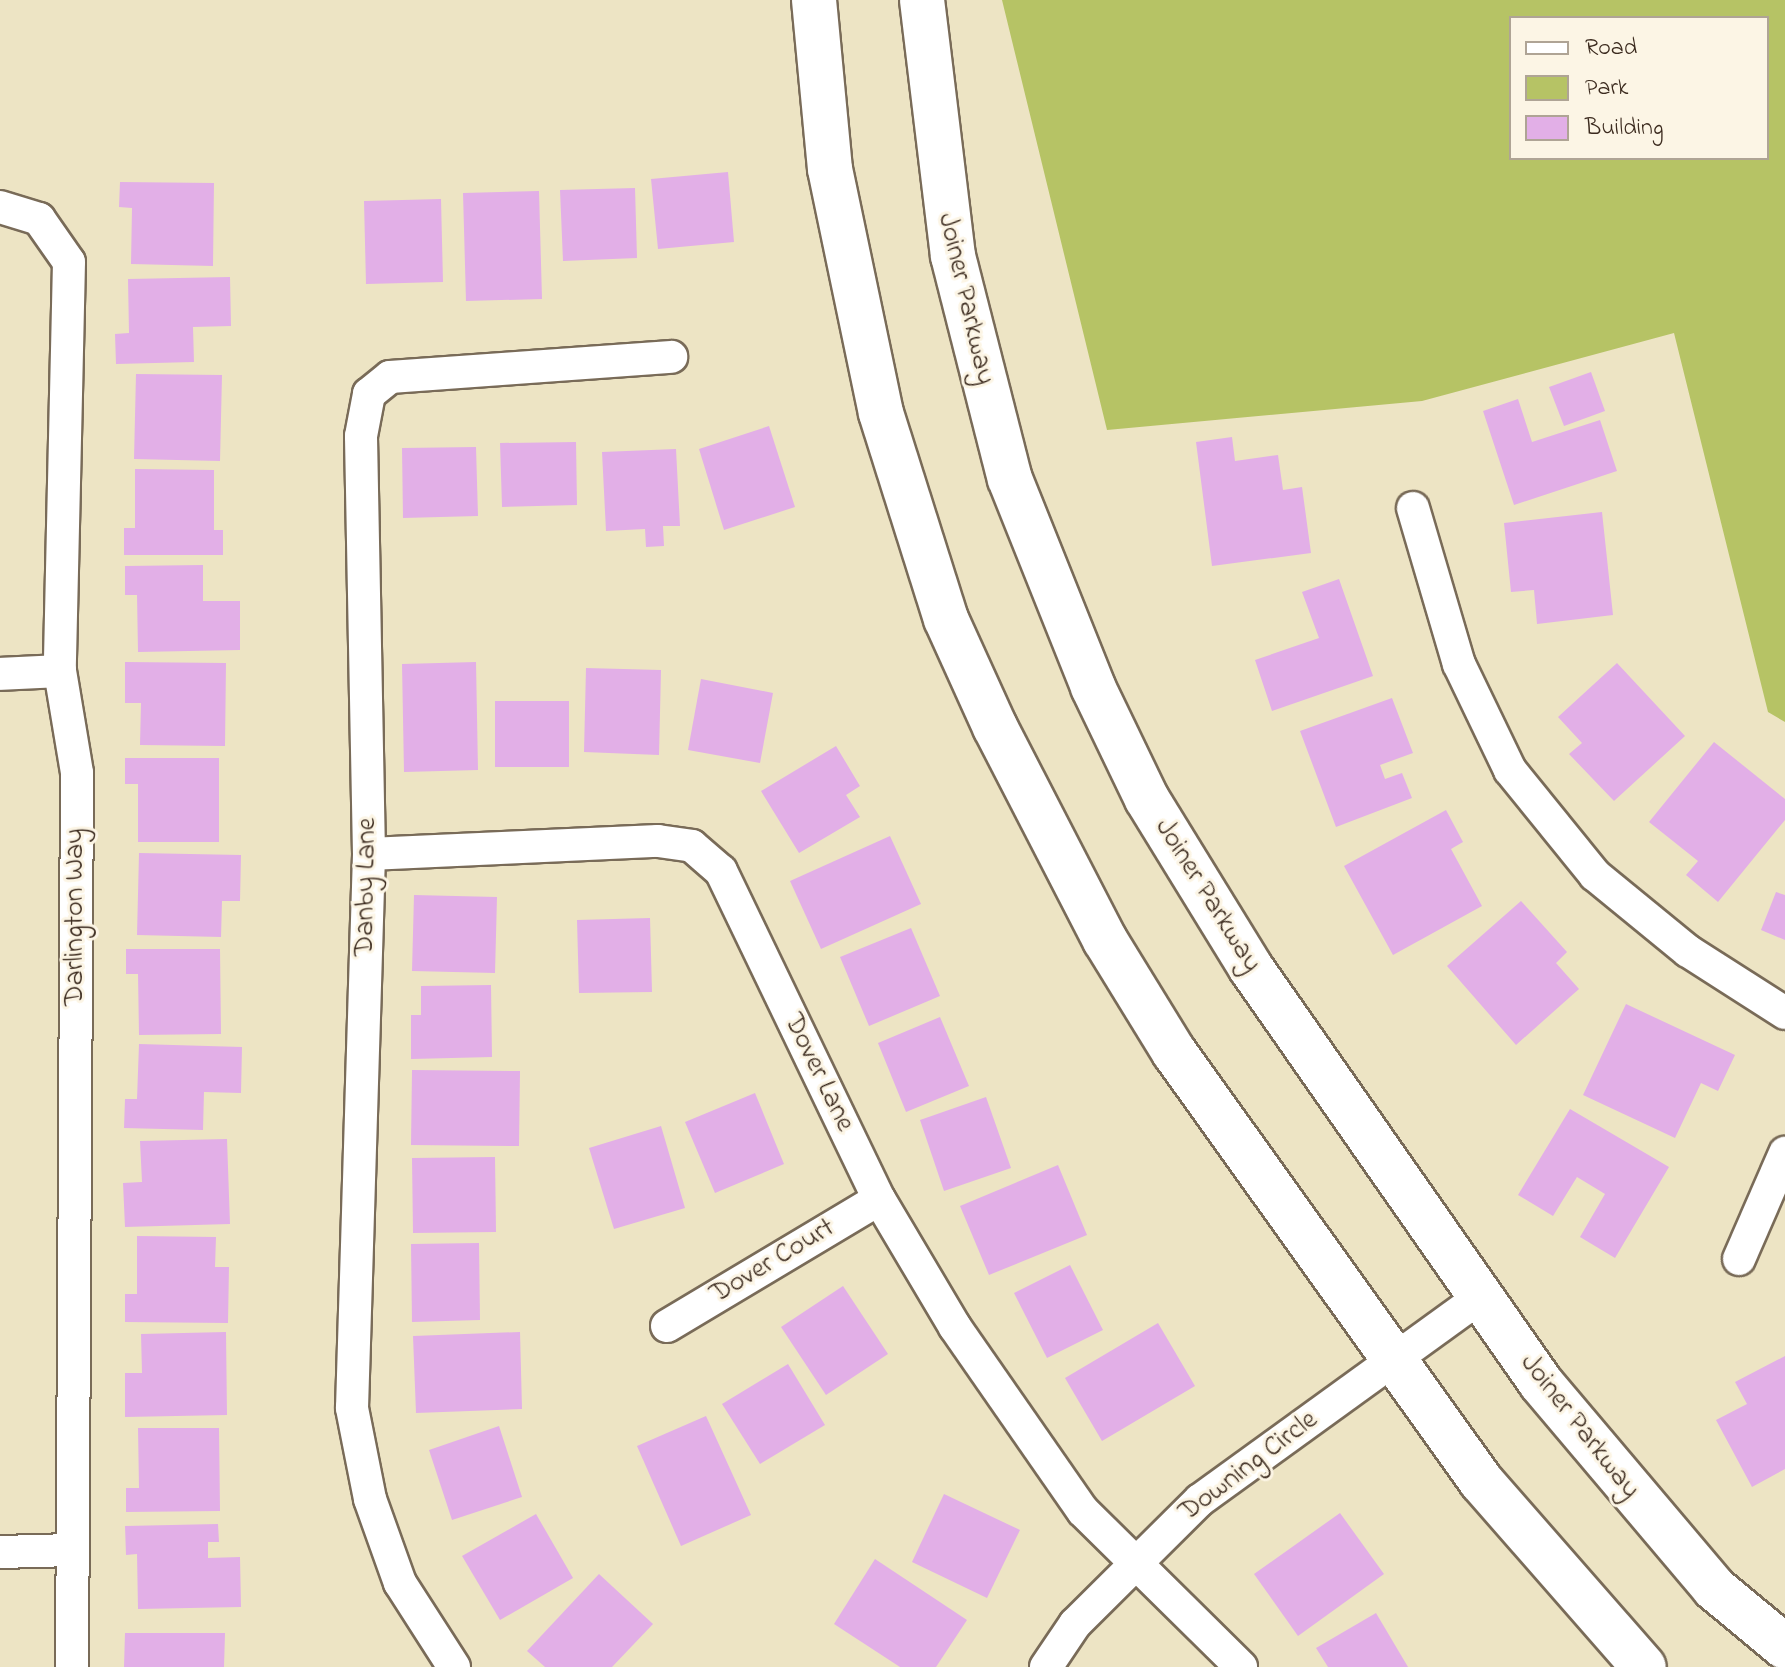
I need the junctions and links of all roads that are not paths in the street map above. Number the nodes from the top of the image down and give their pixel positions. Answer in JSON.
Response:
{"nodes":[{"id":1,"x":814,"y":0,"type":"edge"},
{"id":2,"x":922,"y":0,"type":"edge"},
{"id":3,"x":0,"y":207,"type":"edge"},
{"id":4,"x":671,"y":357,"type":"dead end"},
{"id":5,"x":1413,"y":508,"type":"dead end"},
{"id":6,"x":60,"y":671,"type":"junction"},
{"id":7,"x":0,"y":674,"type":"edge"},
{"id":8,"x":369,"y":854,"type":"junction"},
{"id":9,"x":1785,"y":1013,"type":"edge"},
{"id":10,"x":1785,"y":1153,"type":"edge"},
{"id":11,"x":879,"y":1199,"type":"junction"},
{"id":12,"x":1739,"y":1259,"type":"dead end"},
{"id":13,"x":1480,"y":1297,"type":"junction"},
{"id":14,"x":667,"y":1326,"type":"dead end"},
{"id":15,"x":1391,"y":1361,"type":"junction"},
{"id":16,"x":73,"y":1550,"type":"junction"},
{"id":17,"x":0,"y":1552,"type":"edge"},
{"id":18,"x":1135,"y":1562,"type":"junction"},
{"id":19,"x":1785,"y":1647,"type":"edge"},
{"id":20,"x":72,"y":1667,"type":"edge"},
{"id":21,"x":454,"y":1667,"type":"edge"},
{"id":22,"x":1046,"y":1667,"type":"edge"},
{"id":23,"x":1241,"y":1667,"type":"edge"},
{"id":24,"x":1644,"y":1667,"type":"edge"}],
"edges":[{"from":1,"to":15,"type":"main road"},
{"from":2,"to":13,"type":"main road","name":"Joiner Parkway"},
{"from":3,"to":6,"type":"street","name":"Darlington Way"},
{"from":4,"to":8,"type":"street","name":"Danby Lane"},
{"from":5,"to":9,"type":"street"},
{"from":6,"to":7,"type":"street"},
{"from":6,"to":16,"type":"street","name":"Darlington Way"},
{"from":8,"to":11,"type":"street","name":"Dover Lane"},
{"from":8,"to":21,"type":"street","name":"Danby Lane"},
{"from":10,"to":12,"type":"street"},
{"from":11,"to":14,"type":"street","name":"Dover Court"},
{"from":11,"to":18,"type":"street","name":"Dover Lane"},
{"from":13,"to":15,"type":"street","name":"Downing Circle"},
{"from":13,"to":19,"type":"main road","name":"Joiner Parkway"},
{"from":15,"to":18,"type":"street","name":"Downing Circle"},
{"from":15,"to":24,"type":"main road"},
{"from":16,"to":17,"type":"street"},
{"from":16,"to":20,"type":"street","name":"Darlington Way"},
{"from":18,"to":22,"type":"street","name":"Downing Circle"},
{"from":18,"to":23,"type":"street","name":"Dover Lane"}]}
